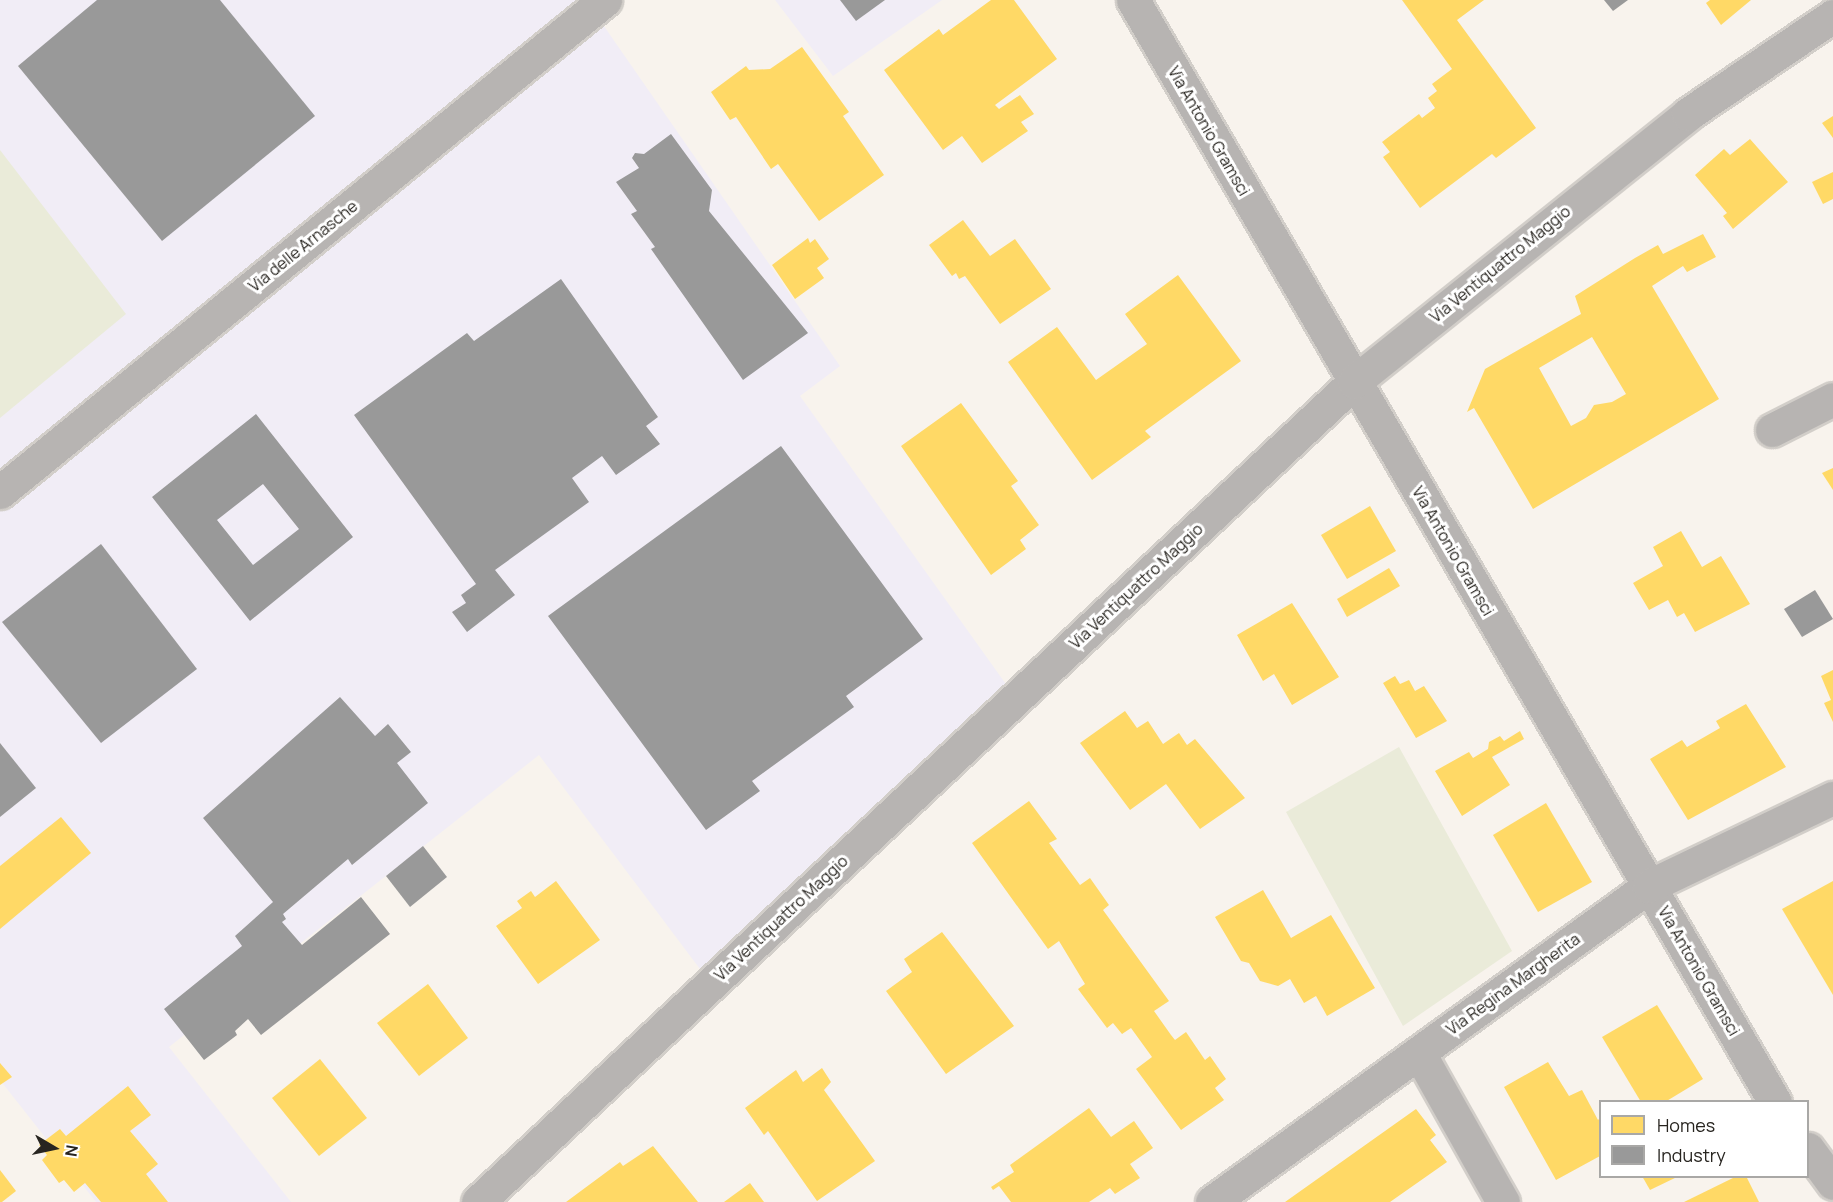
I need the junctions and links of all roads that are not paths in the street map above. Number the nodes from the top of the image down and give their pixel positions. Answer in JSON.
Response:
{"nodes":[{"id":1,"x":605,"y":0,"type":"edge"},
{"id":2,"x":1133,"y":0,"type":"edge"},
{"id":3,"x":1833,"y":16,"type":"edge"},
{"id":4,"x":1354,"y":382,"type":"junction"},
{"id":5,"x":1833,"y":399,"type":"edge"},
{"id":6,"x":1772,"y":429,"type":"dead end"},
{"id":7,"x":0,"y":492,"type":"edge"},
{"id":8,"x":1833,"y":798,"type":"edge"},
{"id":9,"x":1649,"y":886,"type":"junction"},
{"id":10,"x":1419,"y":1053,"type":"junction"},
{"id":11,"x":1774,"y":1100,"type":"edge"},
{"id":12,"x":1809,"y":1150,"type":"edge"},
{"id":13,"x":1833,"y":1183,"type":"edge"},
{"id":14,"x":478,"y":1202,"type":"edge"},
{"id":15,"x":1212,"y":1202,"type":"edge"},
{"id":16,"x":1503,"y":1202,"type":"edge"}],
"edges":[{"from":1,"to":7,"type":"street","name":"Via delle Arnasche"},
{"from":2,"to":4,"type":"street","name":"Via Antonio Gramsci"},
{"from":3,"to":4,"type":"street","name":"Via Ventiquattro Maggio"},
{"from":4,"to":9,"type":"street","name":"Via Antonio Gramsci"},
{"from":4,"to":14,"type":"street","name":"Via Ventiquattro Maggio"},
{"from":5,"to":6,"type":"street"},
{"from":8,"to":9,"type":"street","name":"Via Regina Margherita"},
{"from":9,"to":10,"type":"street","name":"Via Regina Margherita"},
{"from":9,"to":11,"type":"street","name":"Via Antonio Gramsci"},
{"from":10,"to":15,"type":"street","name":"Via Regina Margherita"},
{"from":10,"to":16,"type":"street"},
{"from":12,"to":13,"type":"street"}]}
